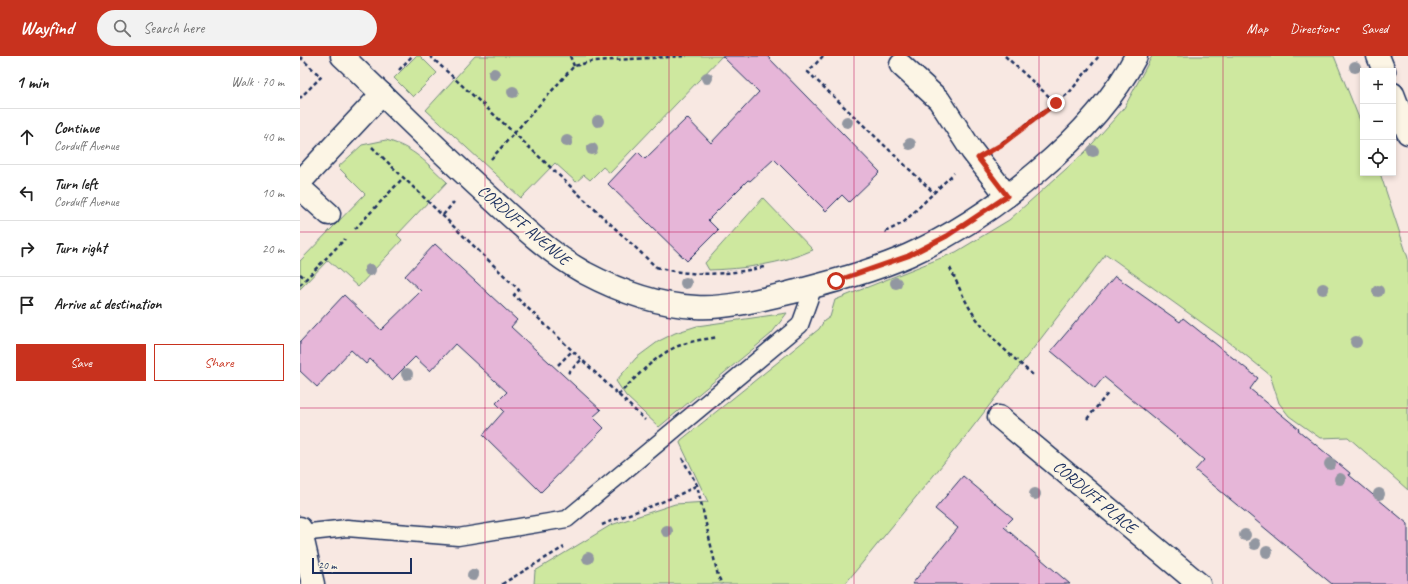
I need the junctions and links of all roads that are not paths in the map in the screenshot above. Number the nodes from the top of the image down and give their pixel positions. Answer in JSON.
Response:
{"nodes":[{"id":1,"x":342,"y":56,"type":"edge"},
{"id":2,"x":1136,"y":56,"type":"edge"},
{"id":3,"x":1378,"y":56,"type":"edge"},
{"id":4,"x":901,"y":64,"type":"dead end"},
{"id":5,"x":1383,"y":68,"type":"edge"},
{"id":6,"x":382,"y":94,"type":"junction"},
{"id":7,"x":1396,"y":102,"type":"edge"},
{"id":8,"x":1408,"y":133,"type":"edge"},
{"id":9,"x":300,"y":182,"type":"edge"},
{"id":10,"x":300,"y":188,"type":"edge"},
{"id":11,"x":1007,"y":196,"type":"junction"},
{"id":12,"x":329,"y":214,"type":"dead end"},
{"id":13,"x":814,"y":286,"type":"junction"},
{"id":14,"x":1000,"y":417,"type":"dead end"},
{"id":15,"x":301,"y":530,"type":"edge"},
{"id":16,"x":1192,"y":582,"type":"edge"},
{"id":17,"x":313,"y":584,"type":"edge"}],
"edges":[{"from":1,"to":6,"type":"street","name":"CORDUFF AVENUE"},
{"from":2,"to":11,"type":"street","name":"CORDUFF AVENUE"},
{"from":3,"to":5,"type":"street"},
{"from":4,"to":11,"type":"street"},
{"from":6,"to":9,"type":"street"},
{"from":6,"to":13,"type":"street","name":"CORDUFF AVENUE"},
{"from":7,"to":8,"type":"street"},
{"from":10,"to":12,"type":"street"},
{"from":11,"to":13,"type":"street","name":"CORDUFF AVENUE"},
{"from":13,"to":15,"type":"lane"},
{"from":14,"to":16,"type":"street","name":"CORDUFF PLACE"},
{"from":15,"to":17,"type":"street"}]}
